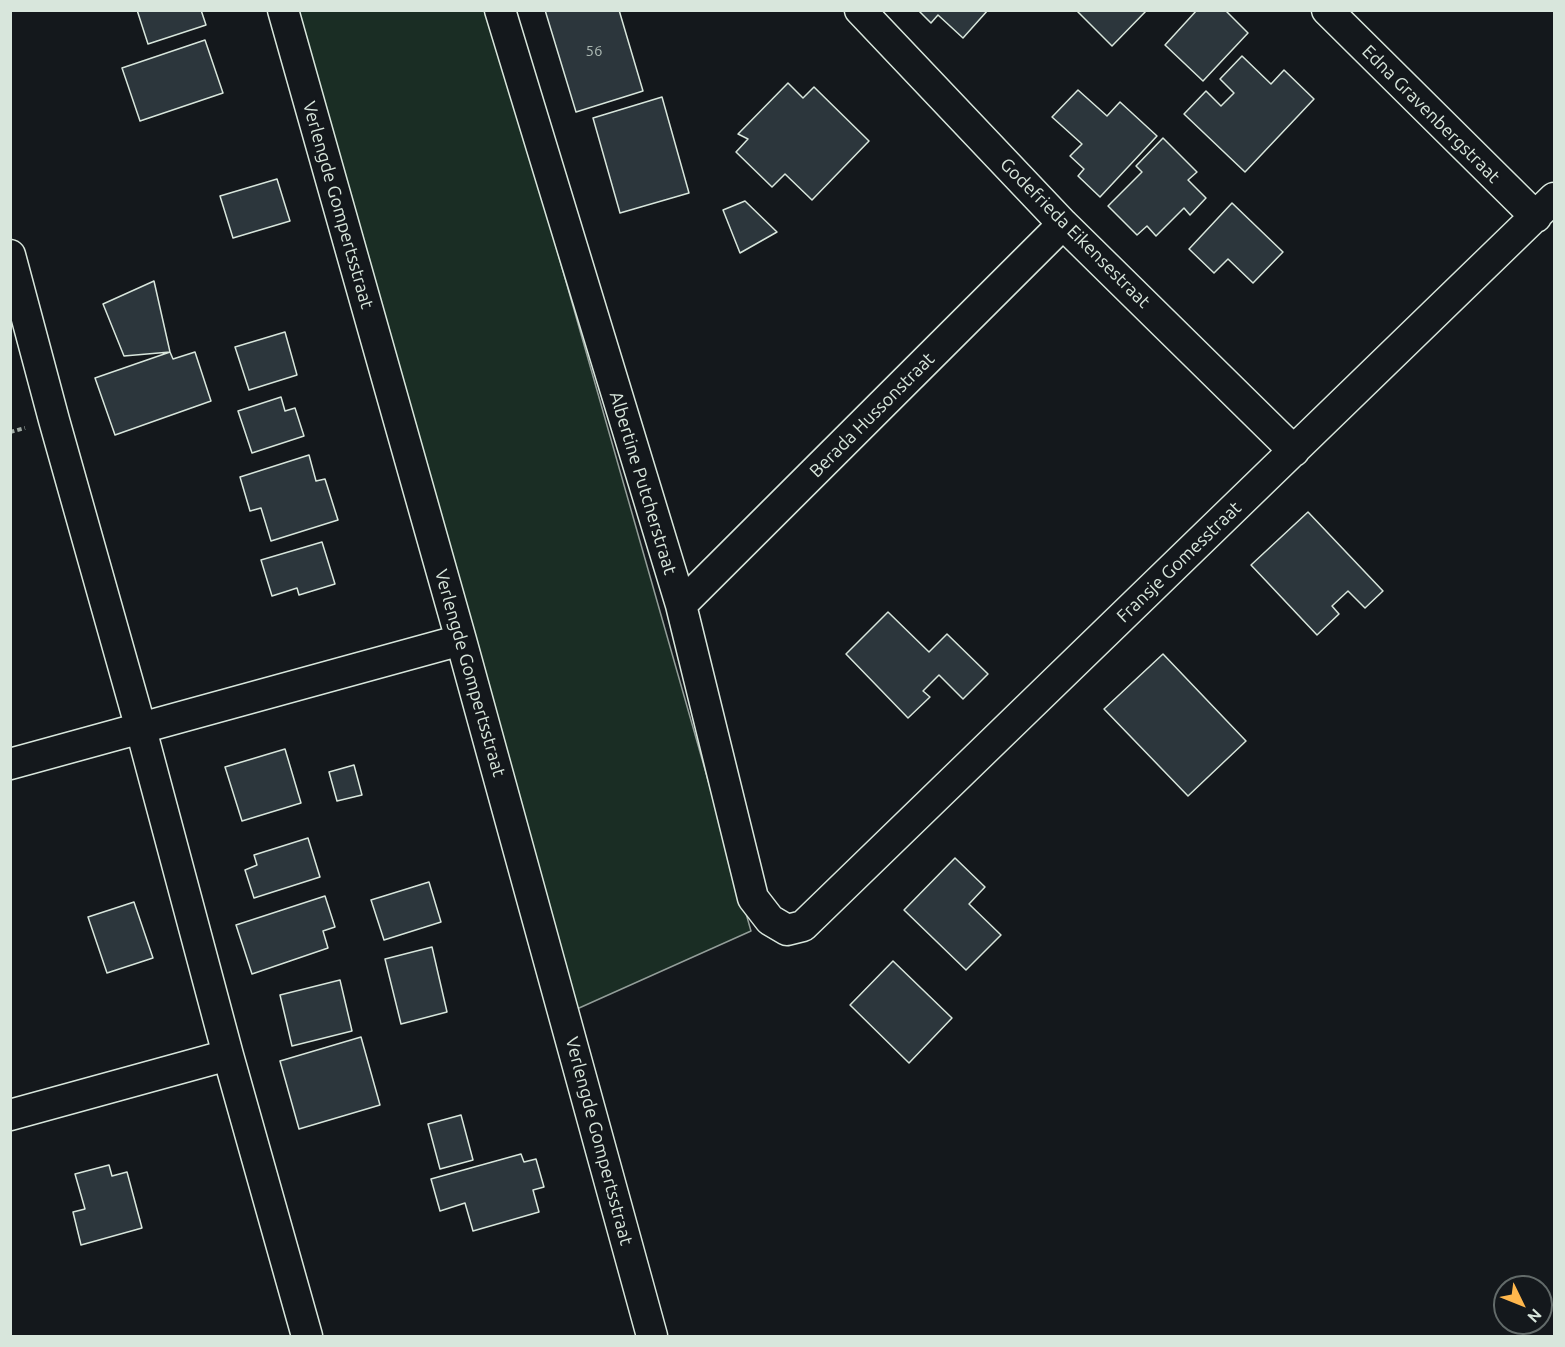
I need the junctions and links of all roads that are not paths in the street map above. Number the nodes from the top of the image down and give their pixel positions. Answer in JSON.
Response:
{"nodes":[{"id":1,"x":283,"y":10,"type":"edge"},
{"id":2,"x":500,"y":10,"type":"edge"},
{"id":3,"x":860,"y":10,"type":"edge"},
{"id":4,"x":1327,"y":10,"type":"edge"},
{"id":5,"x":1545,"y":207,"type":"edge"},
{"id":6,"x":1063,"y":224,"type":"junction"},
{"id":7,"x":10,"y":255,"type":"edge"},
{"id":8,"x":1294,"y":451,"type":"junction"},
{"id":9,"x":681,"y":605,"type":"junction"},
{"id":10,"x":461,"y":640,"type":"junction"},
{"id":11,"x":141,"y":729,"type":"junction"},
{"id":12,"x":10,"y":764,"type":"edge"},
{"id":13,"x":803,"y":926,"type":"joint"},
{"id":14,"x":228,"y":1055,"type":"junction"},
{"id":15,"x":10,"y":1115,"type":"edge"},
{"id":16,"x":307,"y":1336,"type":"edge"},
{"id":17,"x":652,"y":1336,"type":"edge"}],
"edges":[{"from":1,"to":10,"type":"street","name":"Verlengde Gompertsstraat"},
{"from":2,"to":9,"type":"street","name":"Albertine Putcherstraat"},
{"from":3,"to":6,"type":"street","name":"Godefrieda Eikensestraat"},
{"from":4,"to":5,"type":"street","name":"Edna Gravenbergstraat"},
{"from":5,"to":8,"type":"street","name":"Fransje Gomesstraat"},
{"from":6,"to":8,"type":"street","name":"Godefrieda Eikensestraat"},
{"from":6,"to":9,"type":"street","name":"Berada Hussonstraat"},
{"from":7,"to":11,"type":"street"},
{"from":8,"to":13,"type":"street","name":"Fransje Gomesstraat"},
{"from":9,"to":13,"type":"street","name":"Albertine Putcherstraat"},
{"from":10,"to":11,"type":"street"},
{"from":10,"to":17,"type":"street","name":"Verlengde Gompertsstraat"},
{"from":11,"to":12,"type":"street"},
{"from":11,"to":14,"type":"street"},
{"from":14,"to":15,"type":"street"},
{"from":14,"to":16,"type":"street"}]}
